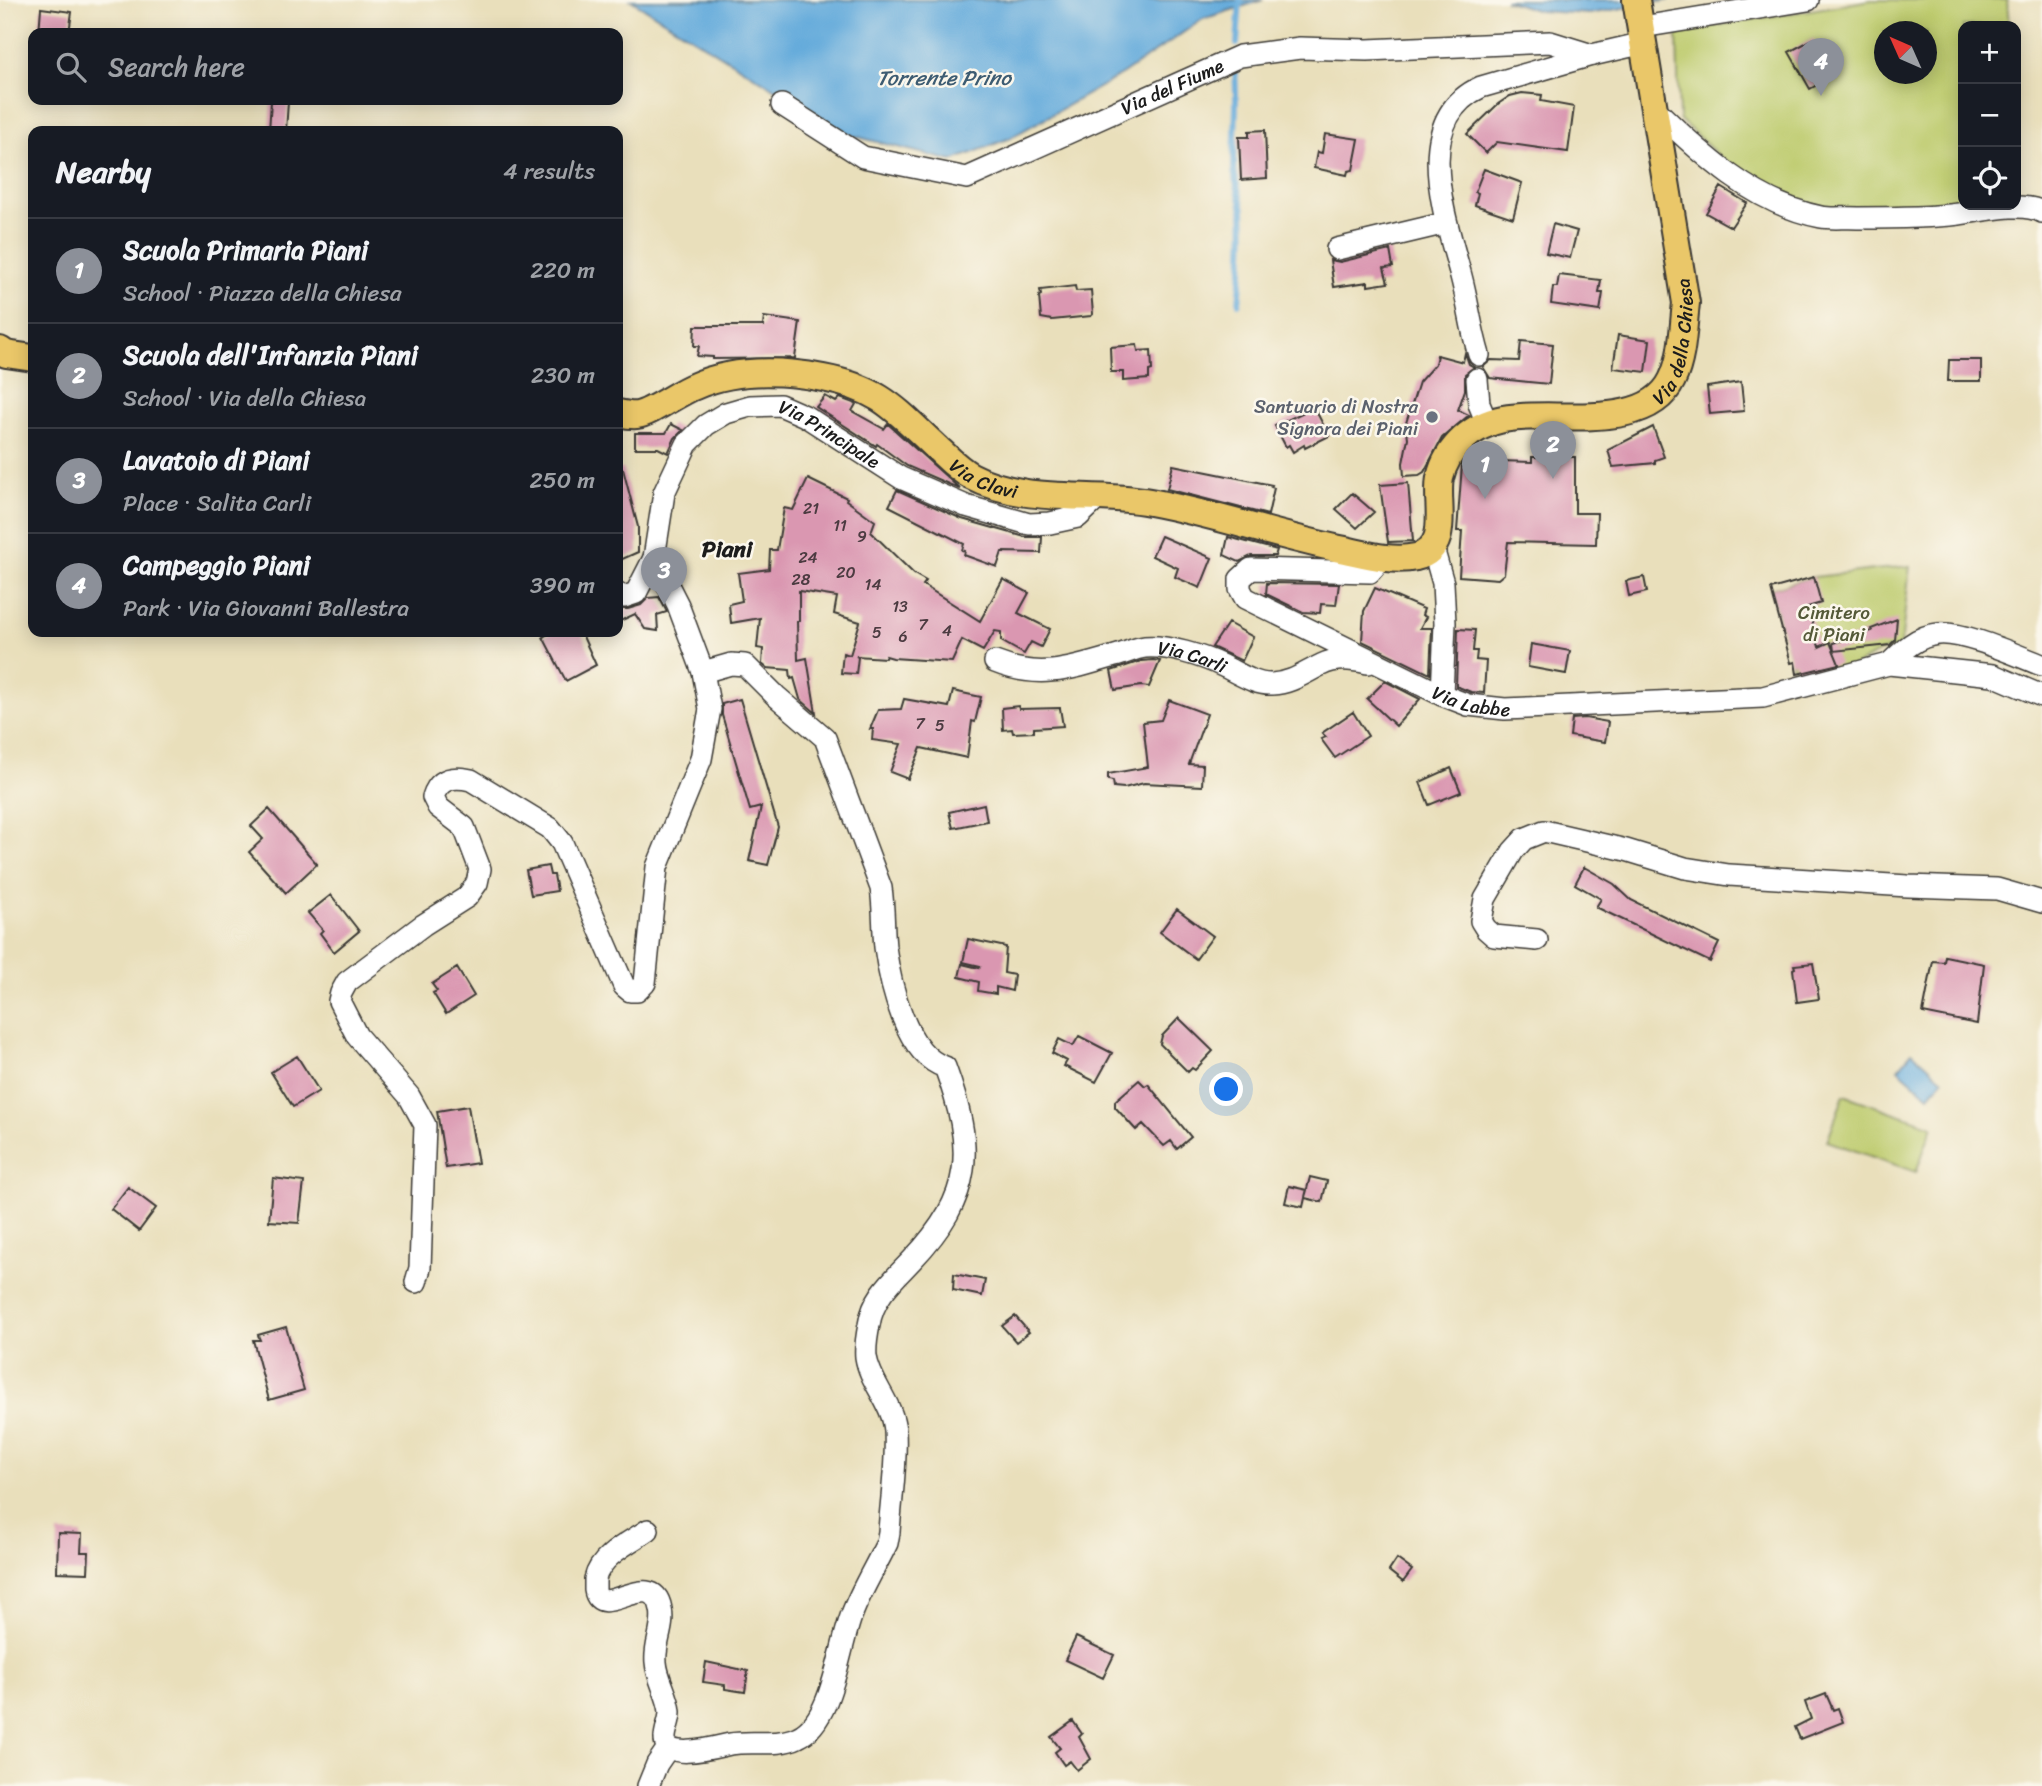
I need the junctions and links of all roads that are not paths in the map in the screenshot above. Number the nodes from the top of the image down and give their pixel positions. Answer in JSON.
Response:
{"nodes":[{"id":1,"x":1808,"y":0,"type":"edge"},
{"id":2,"x":1640,"y":22,"type":"edge"},
{"id":3,"x":1592,"y":55,"type":"junction"},
{"id":4,"x":782,"y":105,"type":"dead end"},
{"id":5,"x":1654,"y":108,"type":"junction"},
{"id":6,"x":2042,"y":212,"type":"edge"},
{"id":7,"x":1446,"y":223,"type":"junction"},
{"id":8,"x":1337,"y":249,"type":"dead end"},
{"id":9,"x":0,"y":350,"type":"edge"},
{"id":10,"x":1479,"y":355,"type":"dead end"},
{"id":11,"x":28,"y":358,"type":"edge"},
{"id":12,"x":1477,"y":379,"type":"dead end"},
{"id":13,"x":623,"y":414,"type":"edge"},
{"id":14,"x":1487,"y":424,"type":"junction"},
{"id":15,"x":1100,"y":496,"type":"junction"},
{"id":16,"x":1433,"y":548,"type":"junction"},
{"id":17,"x":1382,"y":557,"type":"junction"},
{"id":18,"x":654,"y":558,"type":"junction"},
{"id":19,"x":623,"y":596,"type":"edge"},
{"id":20,"x":995,"y":662,"type":"dead end"},
{"id":21,"x":1889,"y":664,"type":"junction"},
{"id":22,"x":1385,"y":665,"type":"junction"},
{"id":23,"x":2042,"y":665,"type":"edge"},
{"id":24,"x":703,"y":671,"type":"junction"},
{"id":25,"x":1442,"y":695,"type":"junction"},
{"id":26,"x":2042,"y":696,"type":"edge"},
{"id":27,"x":2042,"y":902,"type":"edge"},
{"id":28,"x":1537,"y":940,"type":"dead end"},
{"id":29,"x":416,"y":1282,"type":"dead end"},
{"id":30,"x":648,"y":1530,"type":"dead end"},
{"id":31,"x":668,"y":1748,"type":"junction"},
{"id":32,"x":648,"y":1786,"type":"edge"}],
"edges":[{"from":1,"to":2,"type":"street"},
{"from":2,"to":3,"type":"street"},
{"from":2,"to":5,"type":"main road","name":"Via della Chiesa"},
{"from":3,"to":4,"type":"street","name":"Via del Fiume"},
{"from":3,"to":7,"type":"street"},
{"from":5,"to":6,"type":"street"},
{"from":5,"to":14,"type":"main road","name":"Via della Chiesa"},
{"from":7,"to":8,"type":"street"},
{"from":7,"to":10,"type":"street"},
{"from":9,"to":11,"type":"main road"},
{"from":12,"to":14,"type":"street"},
{"from":13,"to":15,"type":"main road","name":"Via Clavi"},
{"from":14,"to":16,"type":"main road"},
{"from":15,"to":17,"type":"main road","name":"Via Clavi"},
{"from":15,"to":18,"type":"street","name":"Via Principale"},
{"from":16,"to":17,"type":"main road","name":"Via Clavi"},
{"from":16,"to":25,"type":"street"},
{"from":17,"to":22,"type":"street","name":"Via Labbe"},
{"from":18,"to":19,"type":"street","name":"Via Principale"},
{"from":18,"to":24,"type":"street"},
{"from":20,"to":22,"type":"street","name":"Via Carli"},
{"from":21,"to":23,"type":"street","name":"Via Labbe"},
{"from":21,"to":25,"type":"street","name":"Via Labbe"},
{"from":21,"to":26,"type":"street","name":"Via Labbe"},
{"from":22,"to":25,"type":"street","name":"Via Labbe"},
{"from":24,"to":29,"type":"street"},
{"from":24,"to":31,"type":"street"},
{"from":27,"to":28,"type":"street"},
{"from":30,"to":31,"type":"street"},
{"from":31,"to":32,"type":"street"}]}
